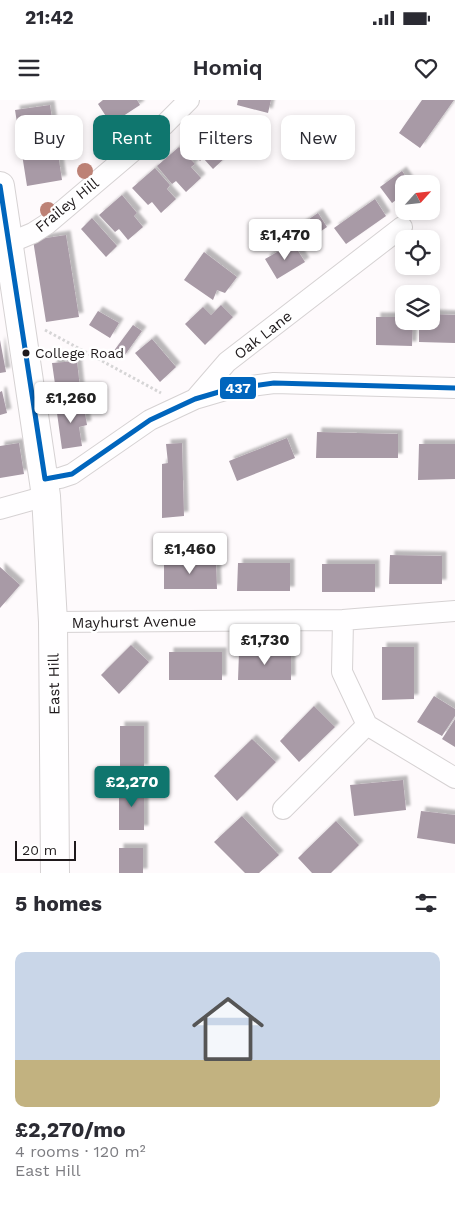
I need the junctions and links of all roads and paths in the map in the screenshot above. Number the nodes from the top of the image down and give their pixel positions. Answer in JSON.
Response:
{"nodes":[{"id":1,"x":189,"y":100,"type":"edge"},
{"id":2,"x":0,"y":186,"type":"edge"},
{"id":3,"x":402,"y":227,"type":"dead end"},
{"id":4,"x":9,"y":243,"type":"junction"},
{"id":5,"x":20,"y":317,"type":"junction"},
{"id":6,"x":455,"y":388,"type":"edge"},
{"id":7,"x":189,"y":402,"type":"junction"},
{"id":8,"x":45,"y":487,"type":"junction"},
{"id":9,"x":0,"y":509,"type":"edge"},
{"id":10,"x":455,"y":611,"type":"edge"},
{"id":11,"x":343,"y":620,"type":"junction"},
{"id":12,"x":53,"y":622,"type":"junction"},
{"id":13,"x":367,"y":725,"type":"junction"},
{"id":14,"x":455,"y":778,"type":"edge"},
{"id":15,"x":283,"y":810,"type":"dead end"},
{"id":16,"x":55,"y":873,"type":"edge"}],
"edges":[{"from":1,"to":4,"type":"street","name":"Frailey Hill"},
{"from":2,"to":4,"type":"street"},
{"from":3,"to":7,"type":"street","name":"Oak Lane"},
{"from":4,"to":5,"type":"street"},
{"from":5,"to":7,"type":"path"},
{"from":5,"to":8,"type":"street"},
{"from":6,"to":7,"type":"street"},
{"from":7,"to":8,"type":"street","name":"Oak Lane"},
{"from":8,"to":9,"type":"street","name":"Oak Lane"},
{"from":8,"to":12,"type":"street","name":"East Hill"},
{"from":10,"to":11,"type":"street","name":"Mayhurst Avenue"},
{"from":11,"to":12,"type":"street","name":"Mayhurst Avenue"},
{"from":11,"to":13,"type":"street"},
{"from":12,"to":16,"type":"street","name":"East Hill"},
{"from":13,"to":14,"type":"street"},
{"from":13,"to":15,"type":"street"}]}
